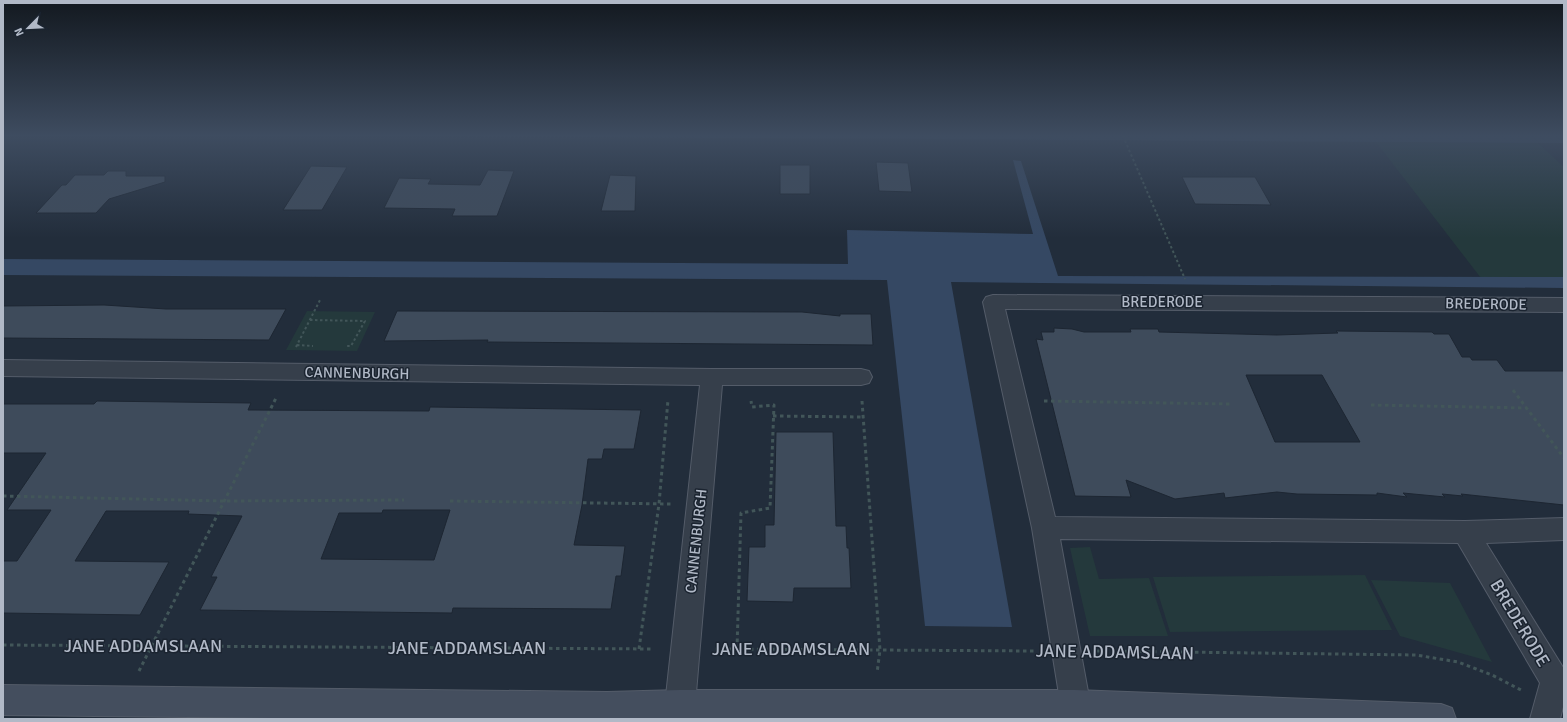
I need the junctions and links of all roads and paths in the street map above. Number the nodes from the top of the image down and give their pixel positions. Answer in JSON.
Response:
{"nodes":[{"id":1,"x":1137,"y":170,"type":"edge"},
{"id":2,"x":1180,"y":268,"type":"dead end"},
{"id":3,"x":320,"y":300,"type":"dead end"},
{"id":4,"x":1564,"y":305,"type":"edge"},
{"id":5,"x":310,"y":320,"type":"junction"},
{"id":6,"x":3,"y":368,"type":"edge"},
{"id":7,"x":286,"y":372,"type":"junction"},
{"id":8,"x":320,"y":372,"type":"junction"},
{"id":9,"x":712,"y":377,"type":"junction"},
{"id":10,"x":747,"y":377,"type":"junction"},
{"id":11,"x":861,"y":377,"type":"joint"},
{"id":12,"x":1513,"y":390,"type":"dead end"},
{"id":13,"x":668,"y":398,"type":"dead end"},
{"id":14,"x":1016,"y":401,"type":"junction"},
{"id":15,"x":1231,"y":404,"type":"dead end"},
{"id":16,"x":1371,"y":405,"type":"dead end"},
{"id":17,"x":1527,"y":408,"type":"junction"},
{"id":18,"x":773,"y":416,"type":"junction"},
{"id":19,"x":864,"y":417,"type":"junction"},
{"id":20,"x":1564,"y":458,"type":"edge"},
{"id":21,"x":3,"y":496,"type":"edge"},
{"id":22,"x":404,"y":500,"type":"dead end"},
{"id":23,"x":225,"y":501,"type":"junction"},
{"id":24,"x":450,"y":501,"type":"dead end"},
{"id":25,"x":659,"y":504,"type":"junction"},
{"id":26,"x":700,"y":504,"type":"junction"},
{"id":27,"x":1045,"y":528,"type":"junction"},
{"id":28,"x":1564,"y":529,"type":"edge"},
{"id":29,"x":1464,"y":532,"type":"junction"},
{"id":30,"x":3,"y":645,"type":"edge"},
{"id":31,"x":153,"y":646,"type":"junction"},
{"id":32,"x":639,"y":649,"type":"junction"},
{"id":33,"x":686,"y":649,"type":"junction"},
{"id":34,"x":737,"y":649,"type":"junction"},
{"id":35,"x":880,"y":650,"type":"junction"},
{"id":36,"x":1066,"y":651,"type":"junction"},
{"id":37,"x":3,"y":700,"type":"edge"},
{"id":38,"x":123,"y":700,"type":"junction"},
{"id":39,"x":680,"y":705,"type":"junction"},
{"id":40,"x":874,"y":705,"type":"junction"},
{"id":41,"x":1076,"y":712,"type":"edge"},
{"id":42,"x":606,"y":713,"type":"edge"},
{"id":43,"x":1547,"y":713,"type":"edge"},
{"id":44,"x":1441,"y":719,"type":"edge"}],
"edges":[{"from":1,"to":2,"type":"path"},
{"from":3,"to":5,"type":"path"},
{"from":4,"to":14,"type":"street","name":"BREDERODE"},
{"from":5,"to":7,"type":"path"},
{"from":5,"to":8,"type":"path"},
{"from":6,"to":7,"type":"street","name":"CANNENBURGH"},
{"from":7,"to":8,"type":"street","name":"CANNENBURGH"},
{"from":7,"to":23,"type":"path"},
{"from":8,"to":9,"type":"street","name":"CANNENBURGH"},
{"from":9,"to":10,"type":"street","name":"CANNENBURGH"},
{"from":9,"to":26,"type":"street","name":"CANNENBURGH"},
{"from":10,"to":11,"type":"street","name":"CANNENBURGH"},
{"from":10,"to":18,"type":"path"},
{"from":11,"to":19,"type":"path"},
{"from":12,"to":17,"type":"path"},
{"from":13,"to":25,"type":"path"},
{"from":14,"to":15,"type":"path"},
{"from":14,"to":27,"type":"street","name":"BREDERODE"},
{"from":16,"to":17,"type":"path"},
{"from":17,"to":20,"type":"path"},
{"from":18,"to":19,"type":"path"},
{"from":18,"to":34,"type":"path"},
{"from":19,"to":35,"type":"path"},
{"from":21,"to":23,"type":"path"},
{"from":22,"to":23,"type":"path"},
{"from":23,"to":31,"type":"path"},
{"from":24,"to":25,"type":"path"},
{"from":25,"to":26,"type":"path"},
{"from":25,"to":32,"type":"path"},
{"from":26,"to":33,"type":"street","name":"CANNENBURGH"},
{"from":27,"to":29,"type":"street"},
{"from":27,"to":36,"type":"street","name":"BREDERODE"},
{"from":28,"to":29,"type":"street"},
{"from":29,"to":43,"type":"street","name":"BREDERODE"},
{"from":30,"to":31,"type":"path","name":"JANE ADDAMSLAAN"},
{"from":31,"to":32,"type":"path","name":"JANE ADDAMSLAAN"},
{"from":31,"to":38,"type":"path"},
{"from":32,"to":33,"type":"path","name":"JANE ADDAMSLAAN"},
{"from":33,"to":34,"type":"path","name":"JANE ADDAMSLAAN"},
{"from":33,"to":39,"type":"street","name":"CANNENBURGH"},
{"from":34,"to":35,"type":"path","name":"JANE ADDAMSLAAN"},
{"from":35,"to":36,"type":"path","name":"JANE ADDAMSLAAN"},
{"from":35,"to":40,"type":"path"},
{"from":36,"to":41,"type":"street","name":"BREDERODE"},
{"from":36,"to":43,"type":"path","name":"JANE ADDAMSLAAN"},
{"from":37,"to":38,"type":"street"},
{"from":38,"to":42,"type":"street"},
{"from":39,"to":40,"type":"street"},
{"from":39,"to":42,"type":"street"},
{"from":40,"to":41,"type":"street"},
{"from":41,"to":44,"type":"street"}]}
